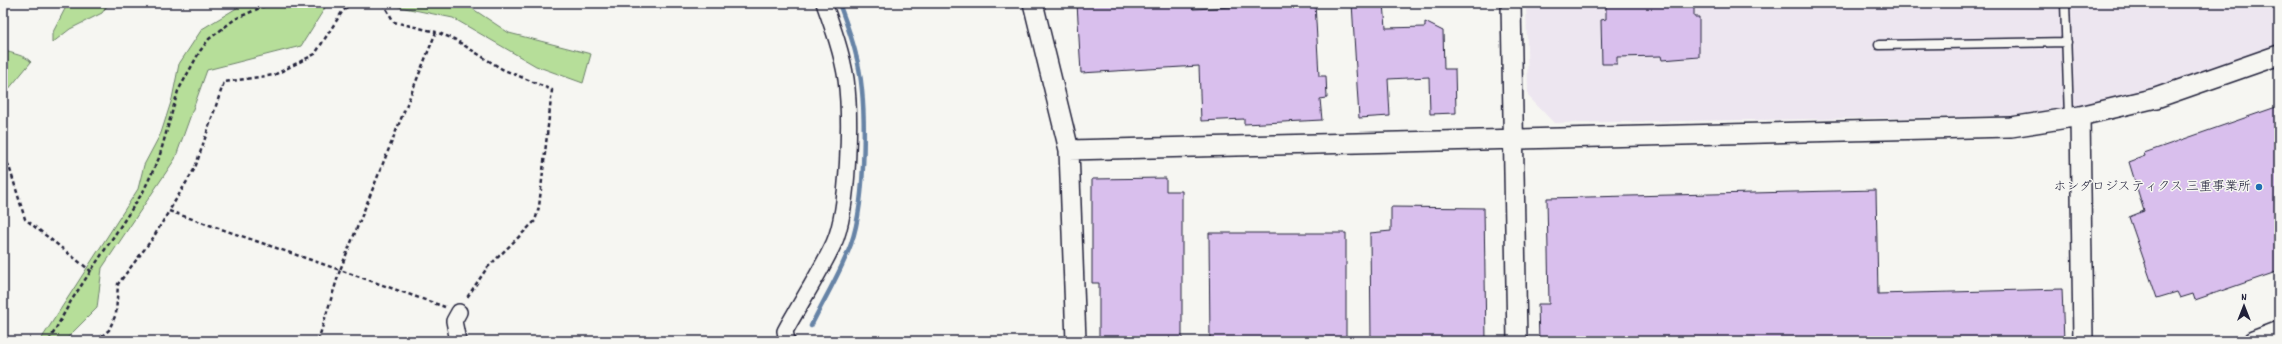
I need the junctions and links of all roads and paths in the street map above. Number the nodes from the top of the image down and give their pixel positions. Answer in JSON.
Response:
{"nodes":[{"id":1,"x":271,"y":3,"type":"edge"},
{"id":2,"x":352,"y":3,"type":"edge"},
{"id":3,"x":383,"y":3,"type":"edge"},
{"id":4,"x":824,"y":3,"type":"edge"},
{"id":5,"x":1033,"y":3,"type":"edge"},
{"id":6,"x":1511,"y":3,"type":"edge"},
{"id":7,"x":2065,"y":3,"type":"edge"},
{"id":8,"x":436,"y":32,"type":"junction"},
{"id":9,"x":2067,"y":42,"type":"junction"},
{"id":10,"x":1879,"y":45,"type":"dead end"},
{"id":11,"x":2279,"y":55,"type":"edge"},
{"id":12,"x":2075,"y":117,"type":"junction"},
{"id":13,"x":1514,"y":138,"type":"junction"},
{"id":14,"x":1069,"y":150,"type":"junction"},
{"id":15,"x":3,"y":157,"type":"edge"},
{"id":16,"x":169,"y":212,"type":"junction"},
{"id":17,"x":340,"y":270,"type":"junction"},
{"id":18,"x":92,"y":272,"type":"junction"},
{"id":19,"x":459,"y":312,"type":"junction"},
{"id":20,"x":2279,"y":331,"type":"edge"},
{"id":21,"x":49,"y":341,"type":"edge"},
{"id":22,"x":96,"y":341,"type":"edge"},
{"id":23,"x":318,"y":341,"type":"edge"},
{"id":24,"x":458,"y":341,"type":"edge"},
{"id":25,"x":787,"y":341,"type":"edge"},
{"id":26,"x":1076,"y":341,"type":"edge"},
{"id":27,"x":1517,"y":341,"type":"edge"},
{"id":28,"x":2083,"y":341,"type":"edge"},
{"id":29,"x":2254,"y":341,"type":"edge"}],
"edges":[{"from":1,"to":18,"type":"path"},
{"from":2,"to":16,"type":"path"},
{"from":3,"to":8,"type":"path"},
{"from":4,"to":25,"type":"street"},
{"from":5,"to":14,"type":"street"},
{"from":6,"to":13,"type":"street"},
{"from":7,"to":9,"type":"lane"},
{"from":8,"to":17,"type":"path"},
{"from":8,"to":19,"type":"path"},
{"from":9,"to":10,"type":"lane"},
{"from":9,"to":12,"type":"lane"},
{"from":11,"to":12,"type":"street"},
{"from":12,"to":13,"type":"street"},
{"from":12,"to":28,"type":"street"},
{"from":13,"to":14,"type":"street"},
{"from":13,"to":27,"type":"street"},
{"from":14,"to":26,"type":"street"},
{"from":15,"to":18,"type":"path"},
{"from":16,"to":17,"type":"path"},
{"from":16,"to":22,"type":"path"},
{"from":17,"to":19,"type":"path"},
{"from":17,"to":23,"type":"path"},
{"from":18,"to":21,"type":"path"},
{"from":19,"to":24,"type":"street"},
{"from":20,"to":29,"type":"street"}]}
